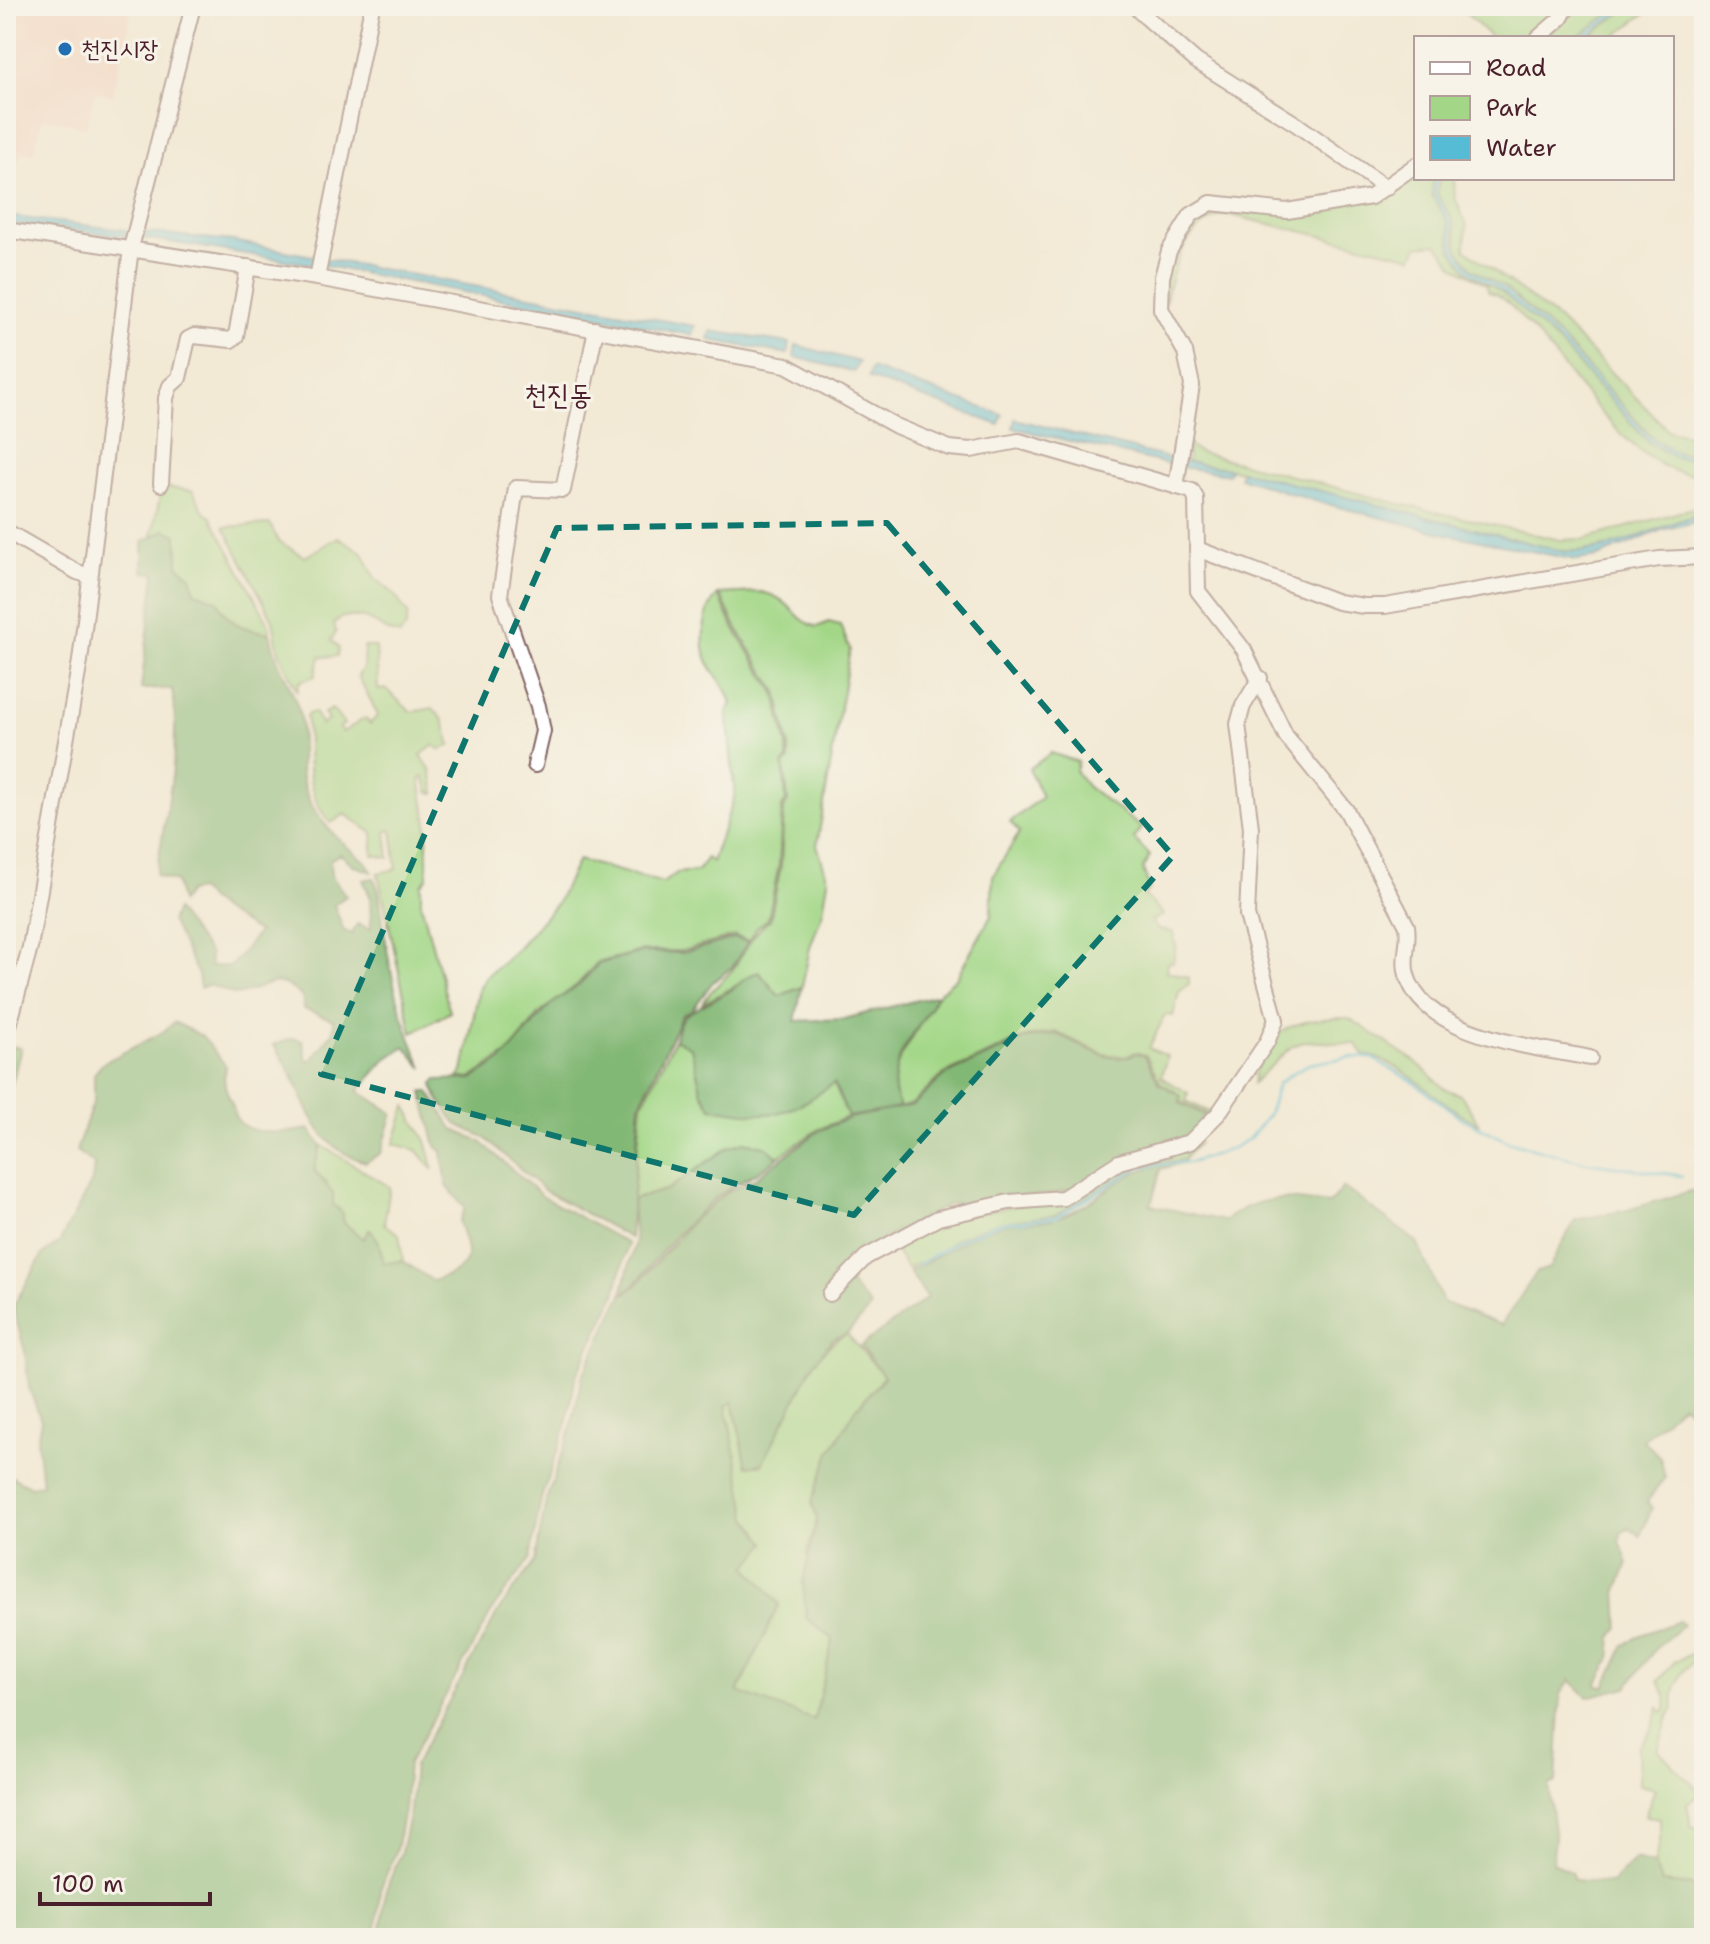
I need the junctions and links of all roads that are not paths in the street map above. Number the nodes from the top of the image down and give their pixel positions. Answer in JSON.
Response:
{"nodes":[{"id":1,"x":193,"y":6,"type":"edge"},
{"id":2,"x":372,"y":6,"type":"edge"},
{"id":3,"x":1566,"y":6,"type":"edge"},
{"id":4,"x":1580,"y":6,"type":"edge"},
{"id":5,"x":1139,"y":11,"type":"dead end"},
{"id":6,"x":1540,"y":36,"type":"edge"},
{"id":7,"x":1414,"y":167,"type":"edge"},
{"id":8,"x":1386,"y":188,"type":"junction"},
{"id":9,"x":6,"y":230,"type":"edge"},
{"id":10,"x":131,"y":248,"type":"junction"},
{"id":11,"x":248,"y":267,"type":"junction"},
{"id":12,"x":317,"y":278,"type":"junction"},
{"id":13,"x":596,"y":329,"type":"junction"},
{"id":14,"x":161,"y":484,"type":"dead end"},
{"id":15,"x":1176,"y":487,"type":"junction"},
{"id":16,"x":6,"y":531,"type":"edge"},
{"id":17,"x":1197,"y":549,"type":"junction"},
{"id":18,"x":1704,"y":557,"type":"edge"},
{"id":19,"x":90,"y":576,"type":"junction"},
{"id":20,"x":1260,"y":678,"type":"junction"},
{"id":21,"x":535,"y":765,"type":"dead end"},
{"id":22,"x":6,"y":1037,"type":"edge"},
{"id":23,"x":1590,"y":1058,"type":"dead end"},
{"id":24,"x":830,"y":1294,"type":"dead end"}],
"edges":[{"from":1,"to":10,"type":"street"},
{"from":2,"to":12,"type":"street"},
{"from":3,"to":4,"type":"street"},
{"from":3,"to":6,"type":"street"},
{"from":5,"to":8,"type":"street"},
{"from":7,"to":8,"type":"street"},
{"from":8,"to":15,"type":"street"},
{"from":9,"to":10,"type":"street"},
{"from":10,"to":11,"type":"street"},
{"from":10,"to":19,"type":"street"},
{"from":11,"to":12,"type":"street"},
{"from":11,"to":14,"type":"street"},
{"from":12,"to":13,"type":"street"},
{"from":13,"to":15,"type":"street"},
{"from":13,"to":21,"type":"street"},
{"from":15,"to":17,"type":"street"},
{"from":16,"to":19,"type":"street"},
{"from":17,"to":18,"type":"street"},
{"from":17,"to":20,"type":"street"},
{"from":19,"to":22,"type":"street"},
{"from":20,"to":23,"type":"street"},
{"from":20,"to":24,"type":"street"}]}
